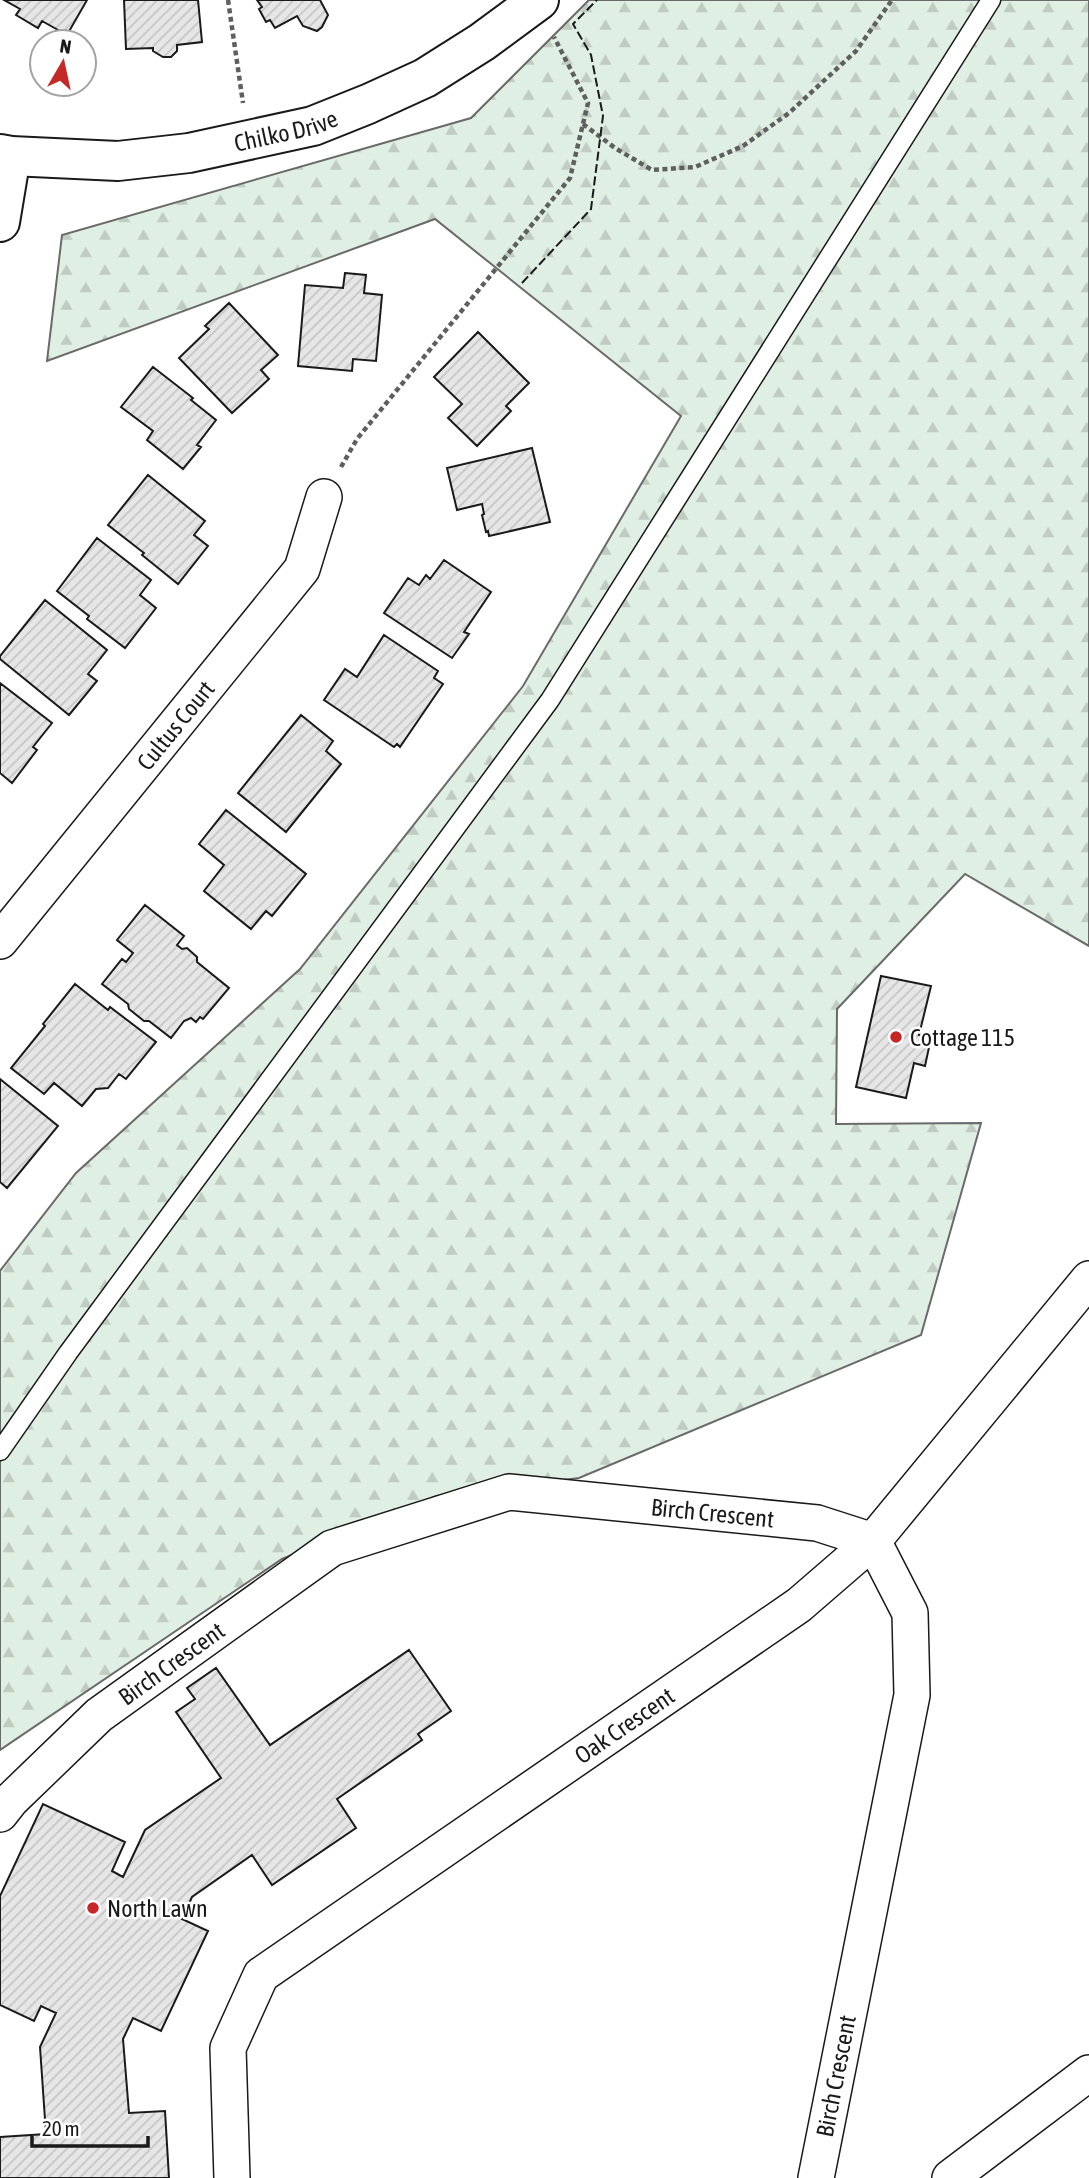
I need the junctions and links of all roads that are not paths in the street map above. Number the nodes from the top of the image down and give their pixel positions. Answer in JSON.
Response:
{"nodes":[{"id":1,"x":991,"y":0,"type":"edge"},
{"id":2,"x":537,"y":1,"type":"edge"},
{"id":3,"x":6,"y":155,"type":"edge"},
{"id":4,"x":0,"y":222,"type":"edge"},
{"id":5,"x":324,"y":497,"type":"road end"},
{"id":6,"x":0,"y":941,"type":"edge"},
{"id":7,"x":1089,"y":1279,"type":"edge"},
{"id":8,"x":0,"y":1451,"type":"edge"},
{"id":9,"x":873,"y":1541,"type":"junction"},
{"id":10,"x":0,"y":1814,"type":"edge"},
{"id":11,"x":1089,"y":2074,"type":"edge"},
{"id":12,"x":232,"y":2178,"type":"edge"},
{"id":13,"x":816,"y":2178,"type":"edge"},
{"id":14,"x":950,"y":2178,"type":"edge"}],
"edges":[{"from":1,"to":8,"type":"lane"},
{"from":2,"to":3,"type":"street","name":"Chilko Drive"},
{"from":3,"to":4,"type":"street"},
{"from":5,"to":6,"type":"street","name":"Cultus Court"},
{"from":7,"to":9,"type":"street","name":"Oak Crescent"},
{"from":9,"to":10,"type":"street","name":"Birch Crescent"},
{"from":9,"to":12,"type":"street","name":"Oak Crescent"},
{"from":9,"to":13,"type":"street","name":"Birch Crescent"},
{"from":11,"to":14,"type":"street"}]}
